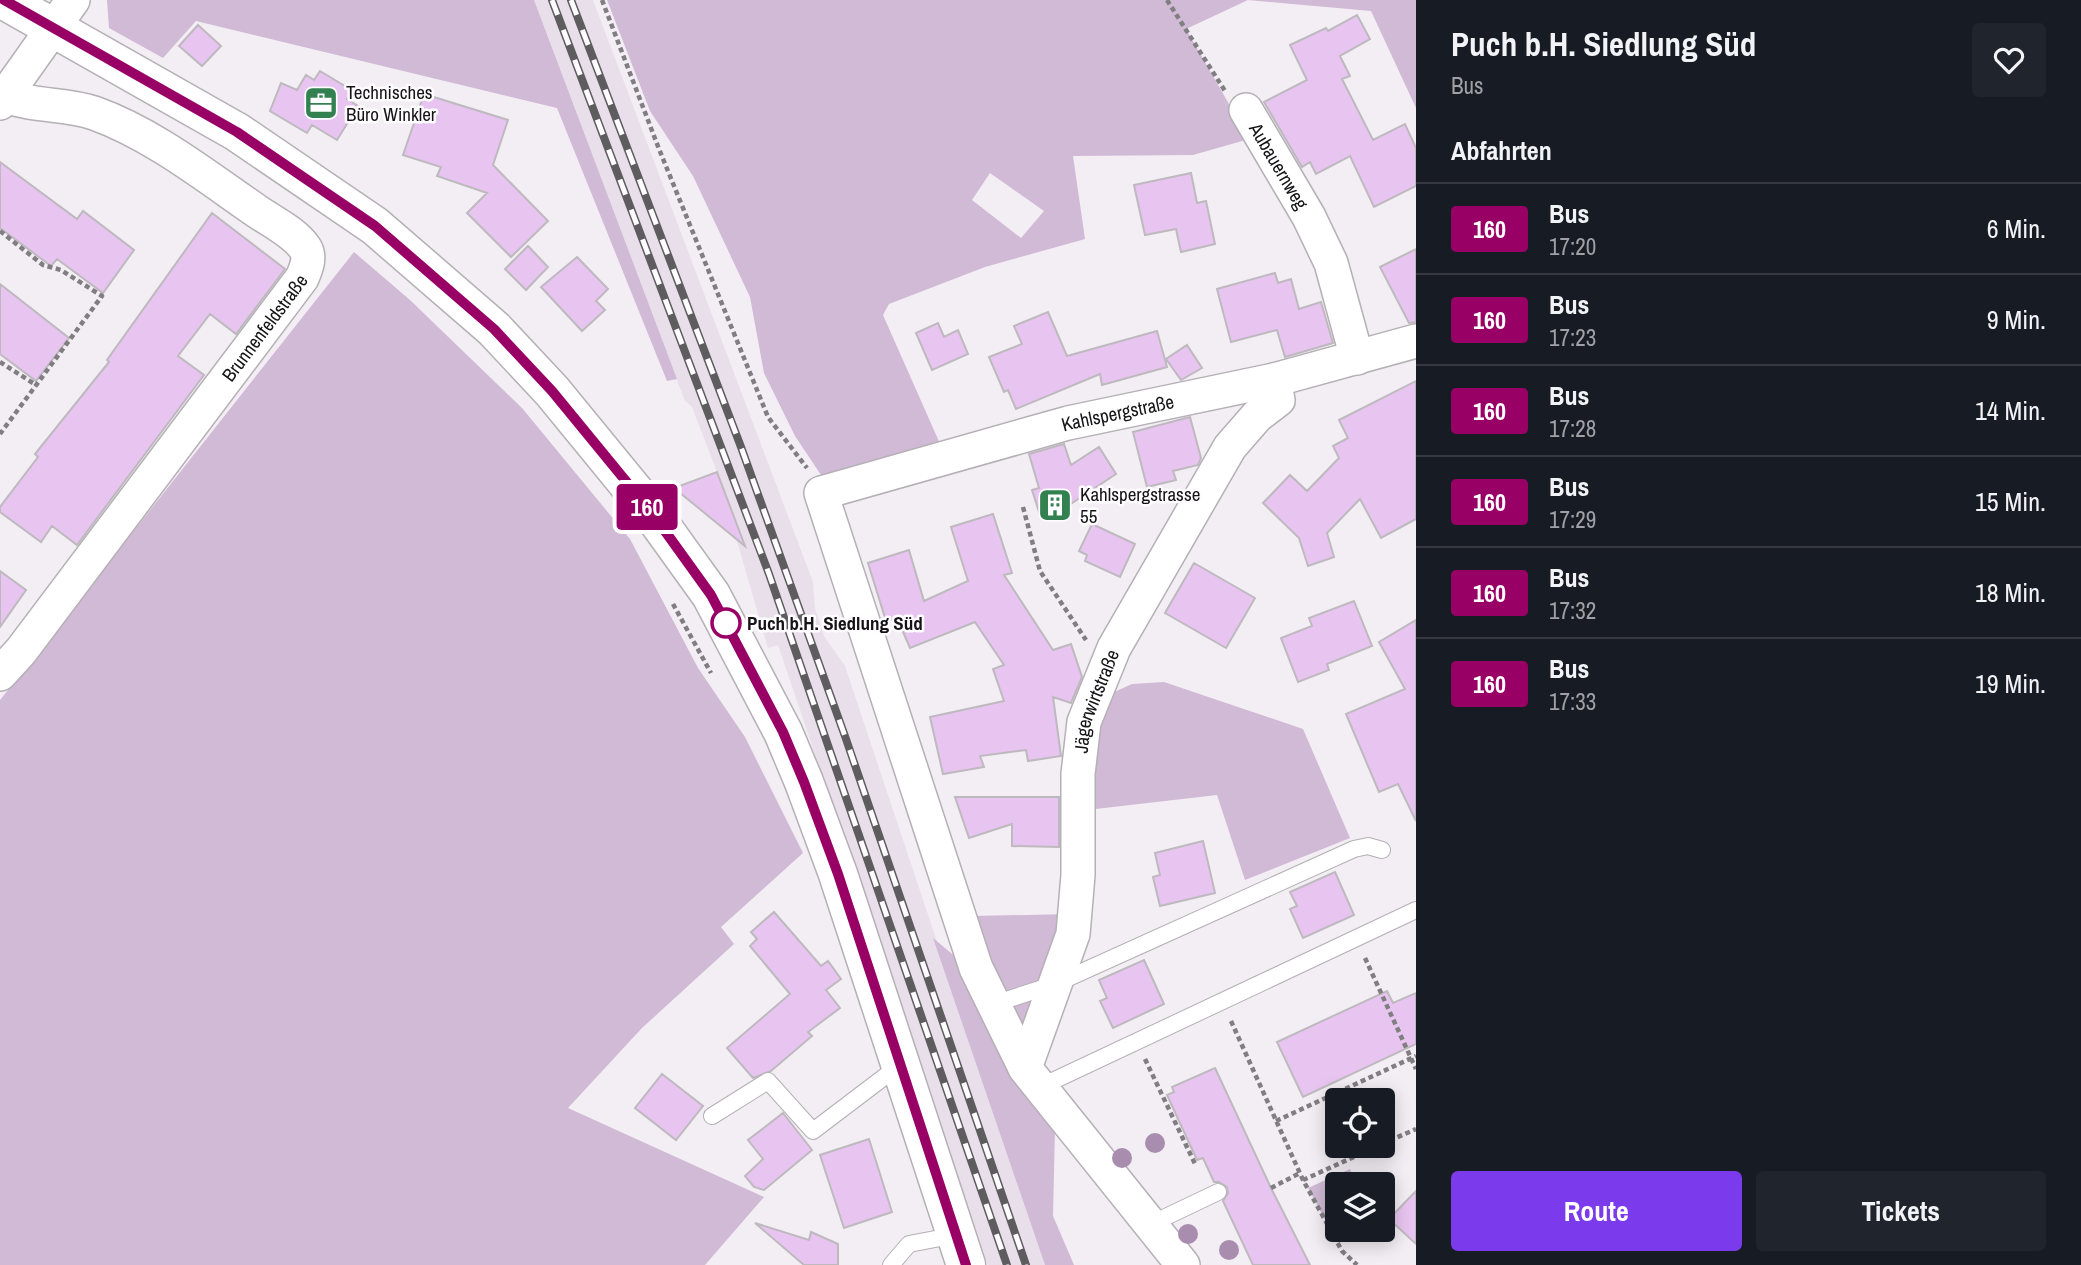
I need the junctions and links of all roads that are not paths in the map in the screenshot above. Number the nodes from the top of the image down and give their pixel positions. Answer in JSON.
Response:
{"nodes":[{"id":1,"x":5,"y":0,"type":"edge"},
{"id":2,"x":63,"y":13,"type":"edge"},
{"id":3,"x":3,"y":100,"type":"edge"},
{"id":4,"x":1246,"y":110,"type":"road end"},
{"id":5,"x":1416,"y":341,"type":"edge"},
{"id":6,"x":1357,"y":358,"type":"junction"},
{"id":7,"x":1274,"y":380,"type":"junction"},
{"id":8,"x":0,"y":674,"type":"edge"},
{"id":9,"x":1382,"y":850,"type":"dead end"},
{"id":10,"x":1416,"y":910,"type":"edge"},
{"id":11,"x":1055,"y":984,"type":"junction"},
{"id":12,"x":994,"y":1004,"type":"junction"},
{"id":13,"x":900,"y":1065,"type":"junction"},
{"id":14,"x":1033,"y":1077,"type":"junction"},
{"id":15,"x":712,"y":1116,"type":"dead end"},
{"id":16,"x":1218,"y":1192,"type":"dead end"},
{"id":17,"x":1151,"y":1224,"type":"junction"},
{"id":18,"x":961,"y":1250,"type":"edge"},
{"id":19,"x":891,"y":1265,"type":"edge"},
{"id":20,"x":1184,"y":1265,"type":"edge"}],
"edges":[{"from":1,"to":2,"type":"main road"},
{"from":2,"to":3,"type":"street","name":"Brunnenfeldstraße"},
{"from":2,"to":13,"type":"main road"},
{"from":3,"to":8,"type":"street","name":"Brunnenfeldstraße"},
{"from":4,"to":6,"type":"street","name":"Aubauernweg"},
{"from":5,"to":6,"type":"street","name":"Kahlspergstraße"},
{"from":6,"to":7,"type":"street","name":"Kahlspergstraße"},
{"from":7,"to":11,"type":"street","name":"Jägerwirtstraße"},
{"from":7,"to":12,"type":"street","name":"Kahlspergstraße"},
{"from":9,"to":11,"type":"lane"},
{"from":10,"to":14,"type":"lane"},
{"from":11,"to":12,"type":"lane"},
{"from":11,"to":14,"type":"street","name":"Jägerwirtstraße"},
{"from":12,"to":14,"type":"street"},
{"from":13,"to":15,"type":"lane"},
{"from":13,"to":18,"type":"main road"},
{"from":14,"to":17,"type":"street"},
{"from":16,"to":17,"type":"lane"},
{"from":17,"to":20,"type":"street"},
{"from":18,"to":19,"type":"lane"}]}
